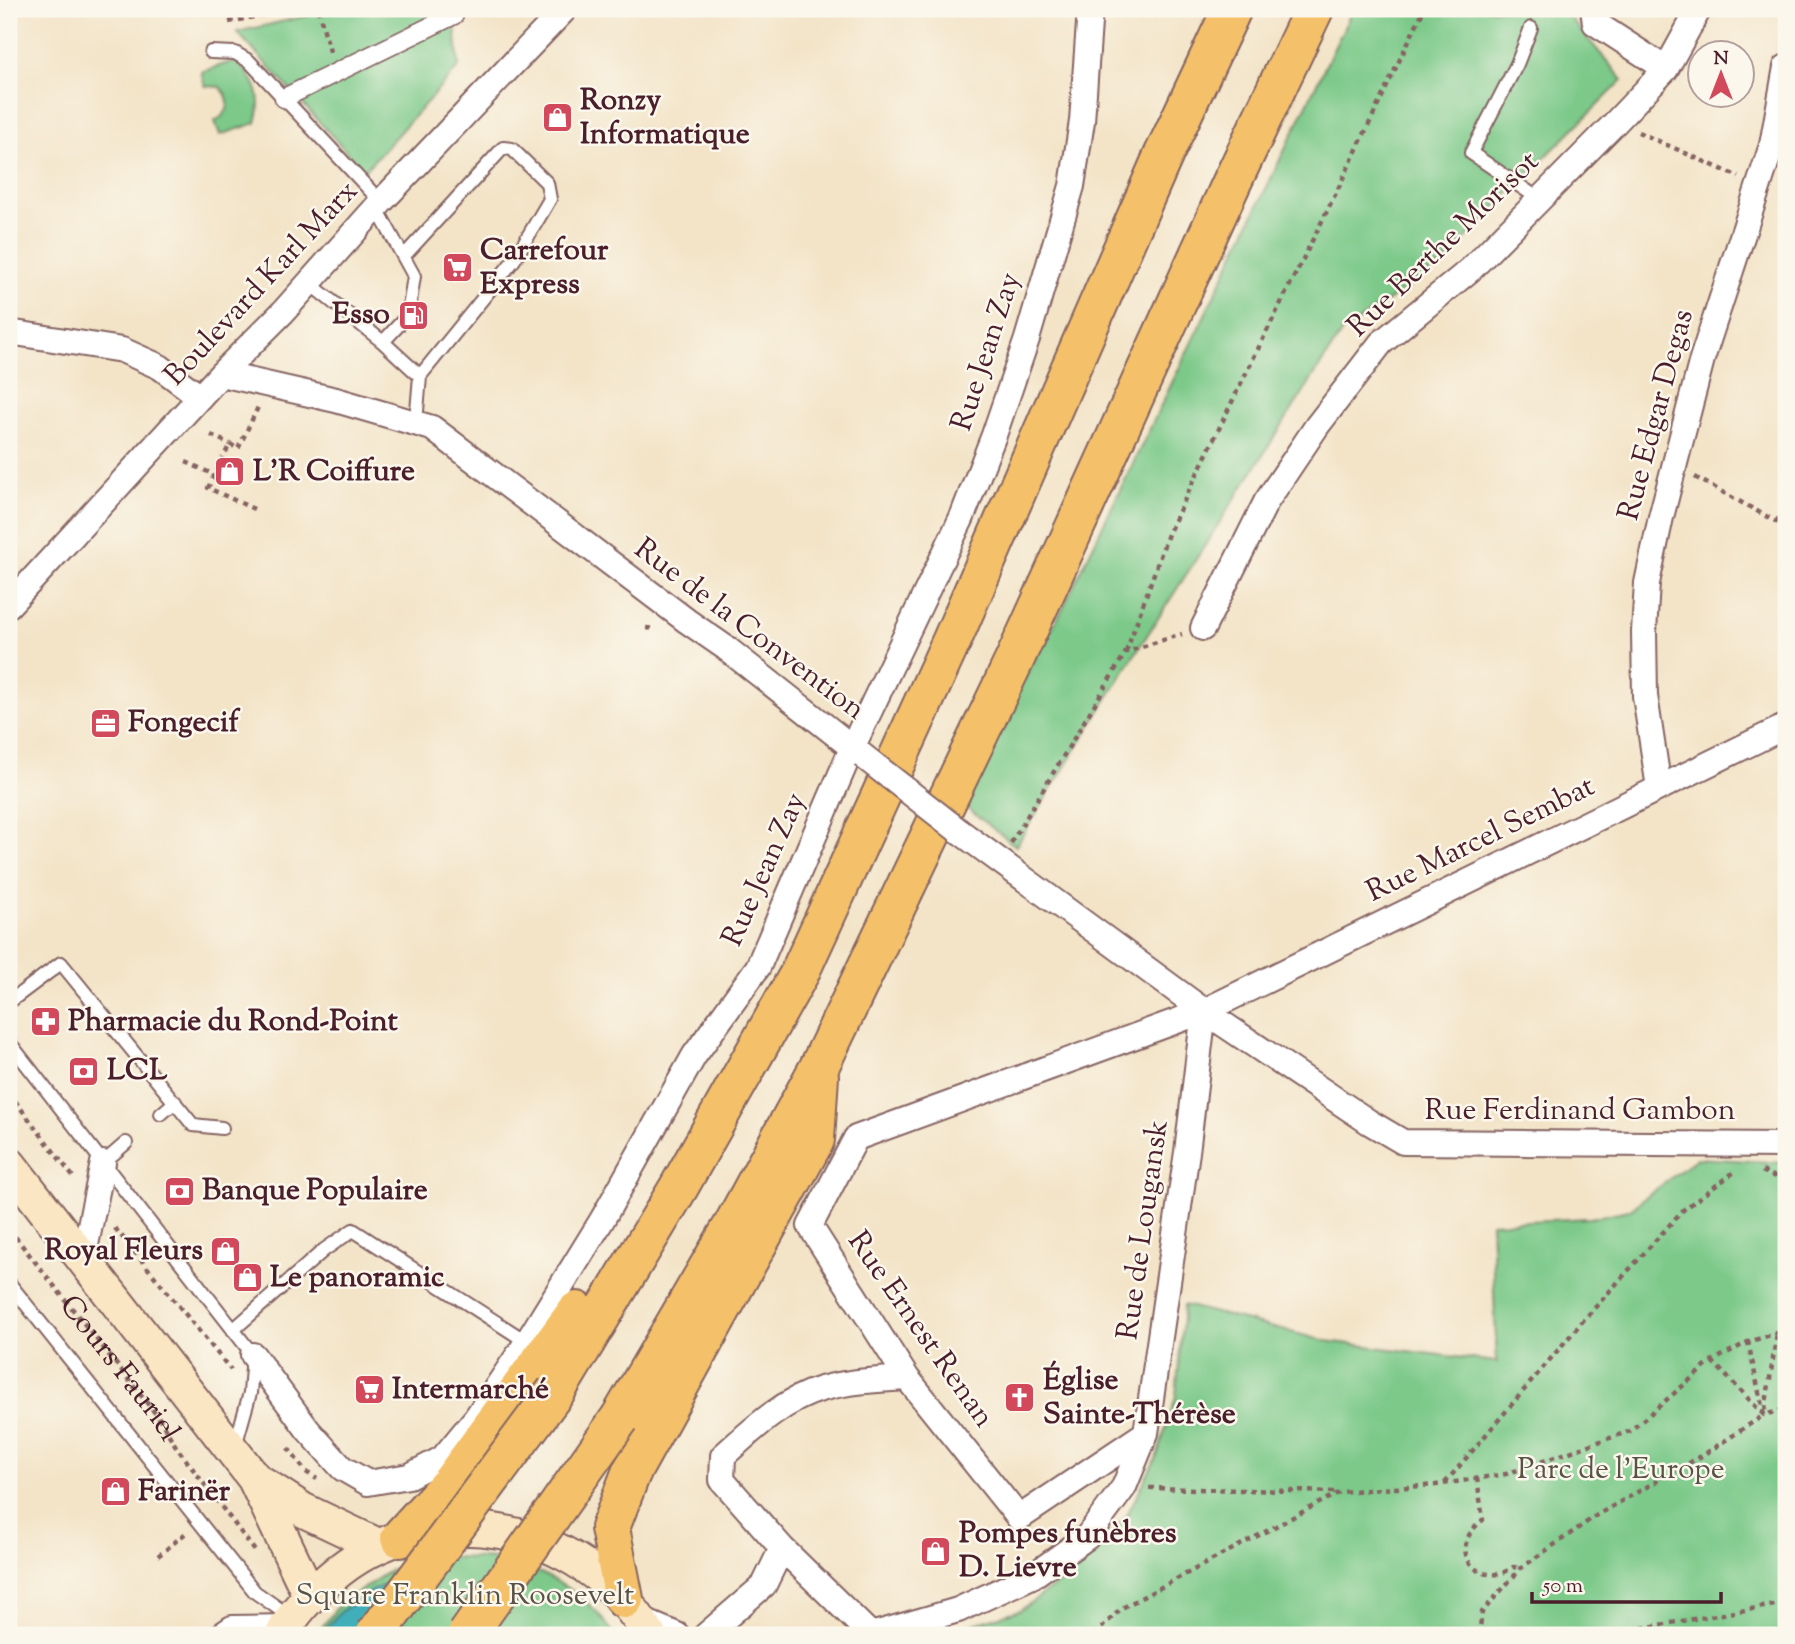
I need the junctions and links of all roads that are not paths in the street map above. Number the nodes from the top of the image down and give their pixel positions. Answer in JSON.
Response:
{"nodes":[{"id":1,"x":565,"y":9,"type":"edge"},
{"id":2,"x":1090,"y":9,"type":"edge"},
{"id":3,"x":1232,"y":9,"type":"edge"},
{"id":4,"x":1314,"y":9,"type":"edge"},
{"id":5,"x":1593,"y":9,"type":"edge"},
{"id":6,"x":1699,"y":9,"type":"edge"},
{"id":7,"x":454,"y":15,"type":"dead end"},
{"id":8,"x":1531,"y":28,"type":"dead end"},
{"id":9,"x":211,"y":52,"type":"dead end"},
{"id":10,"x":1786,"y":67,"type":"edge"},
{"id":11,"x":1666,"y":69,"type":"junction"},
{"id":12,"x":285,"y":98,"type":"junction"},
{"id":13,"x":1539,"y":200,"type":"junction"},
{"id":14,"x":378,"y":205,"type":"junction"},
{"id":15,"x":404,"y":256,"type":"junction"},
{"id":16,"x":309,"y":283,"type":"junction"},
{"id":17,"x":9,"y":332,"type":"edge"},
{"id":18,"x":383,"y":342,"type":"junction"},
{"id":19,"x":221,"y":374,"type":"junction"},
{"id":20,"x":420,"y":376,"type":"junction"},
{"id":21,"x":200,"y":397,"type":"junction"},
{"id":22,"x":415,"y":424,"type":"junction"},
{"id":23,"x":9,"y":605,"type":"edge"},
{"id":24,"x":1203,"y":628,"type":"road end"},
{"id":25,"x":1786,"y":726,"type":"edge"},
{"id":26,"x":858,"y":752,"type":"junction"},
{"id":27,"x":1659,"y":788,"type":"junction"},
{"id":28,"x":799,"y":974,"type":"junction"},
{"id":29,"x":9,"y":1002,"type":"edge"},
{"id":30,"x":1203,"y":1011,"type":"junction"},
{"id":31,"x":9,"y":1042,"type":"edge"},
{"id":32,"x":819,"y":1066,"type":"junction"},
{"id":33,"x":174,"y":1102,"type":"junction"},
{"id":34,"x":161,"y":1114,"type":"dead end"},
{"id":35,"x":222,"y":1128,"type":"dead end"},
{"id":36,"x":126,"y":1143,"type":"dead end"},
{"id":37,"x":1786,"y":1145,"type":"edge"},
{"id":38,"x":103,"y":1163,"type":"junction"},
{"id":39,"x":9,"y":1164,"type":"edge"},
{"id":40,"x":83,"y":1259,"type":"junction"},
{"id":41,"x":9,"y":1283,"type":"edge"},
{"id":42,"x":233,"y":1330,"type":"junction"},
{"id":43,"x":527,"y":1342,"type":"junction"},
{"id":44,"x":253,"y":1355,"type":"junction"},
{"id":45,"x":907,"y":1378,"type":"junction"},
{"id":46,"x":1146,"y":1433,"type":"junction"},
{"id":47,"x":234,"y":1450,"type":"junction"},
{"id":48,"x":254,"y":1478,"type":"junction"},
{"id":49,"x":390,"y":1542,"type":"junction"},
{"id":50,"x":782,"y":1548,"type":"junction"},
{"id":51,"x":637,"y":1618,"type":"edge"},
{"id":52,"x":292,"y":1619,"type":"edge"},
{"id":53,"x":222,"y":1635,"type":"edge"},
{"id":54,"x":375,"y":1635,"type":"edge"},
{"id":55,"x":467,"y":1635,"type":"edge"},
{"id":56,"x":677,"y":1635,"type":"edge"},
{"id":57,"x":706,"y":1635,"type":"edge"},
{"id":58,"x":871,"y":1635,"type":"edge"}],
"edges":[{"from":1,"to":14,"type":"street","name":"Boulevard Karl Marx"},
{"from":2,"to":26,"type":"street","name":"Rue Jean Zay"},
{"from":3,"to":28,"type":"highway"},
{"from":4,"to":32,"type":"highway"},
{"from":5,"to":11,"type":"street"},
{"from":6,"to":11,"type":"street","name":"Rue Berthe Morisot"},
{"from":7,"to":12,"type":"street"},
{"from":8,"to":13,"type":"lane"},
{"from":9,"to":12,"type":"lane"},
{"from":10,"to":27,"type":"street","name":"Rue Edgar Degas"},
{"from":11,"to":13,"type":"street","name":"Rue Berthe Morisot"},
{"from":12,"to":14,"type":"lane"},
{"from":13,"to":24,"type":"street","name":"Rue Berthe Morisot"},
{"from":14,"to":15,"type":"lane"},
{"from":14,"to":16,"type":"street","name":"Boulevard Karl Marx"},
{"from":15,"to":18,"type":"lane"},
{"from":15,"to":20,"type":"lane"},
{"from":16,"to":18,"type":"lane"},
{"from":16,"to":19,"type":"street","name":"Boulevard Karl Marx"},
{"from":17,"to":21,"type":"street"},
{"from":18,"to":20,"type":"lane"},
{"from":19,"to":21,"type":"street","name":"Boulevard Karl Marx"},
{"from":19,"to":22,"type":"street","name":"Rue de la Convention"},
{"from":20,"to":22,"type":"lane"},
{"from":21,"to":23,"type":"street","name":"Boulevard Karl Marx"},
{"from":22,"to":26,"type":"street","name":"Rue de la Convention"},
{"from":25,"to":27,"type":"street","name":"Rue Marcel Sembat"},
{"from":26,"to":30,"type":"street","name":"Rue de la Convention","bridge":true},
{"from":26,"to":43,"type":"street","name":"Rue Jean Zay"},
{"from":27,"to":30,"type":"street","name":"Rue Marcel Sembat"},
{"from":28,"to":49,"type":"highway"},
{"from":28,"to":54,"type":"highway","bridge":true},
{"from":29,"to":33,"type":"lane"},
{"from":30,"to":37,"type":"street","name":"Rue Ferdinand Gambon"},
{"from":30,"to":45,"type":"street","name":"Rue Ernest Renan"},
{"from":30,"to":46,"type":"street","name":"Rue de Lougansk"},
{"from":31,"to":38,"type":"lane"},
{"from":32,"to":51,"type":"highway"},
{"from":32,"to":55,"type":"highway","bridge":true},
{"from":33,"to":34,"type":"lane"},
{"from":33,"to":35,"type":"lane"},
{"from":36,"to":38,"type":"lane"},
{"from":38,"to":40,"type":"street"},
{"from":38,"to":42,"type":"lane"},
{"from":39,"to":40,"type":"main road","name":"Cours Fauriel"},
{"from":40,"to":47,"type":"main road","name":"Cours Fauriel"},
{"from":41,"to":52,"type":"lane","name":"Cours Fauriel"},
{"from":42,"to":43,"type":"lane"},
{"from":42,"to":44,"type":"lane"},
{"from":43,"to":44,"type":"street","name":"Rue Jean Zay"},
{"from":44,"to":47,"type":"lane"},
{"from":45,"to":46,"type":"street","name":"Rue Ernest Renan"},
{"from":45,"to":50,"type":"street"},
{"from":46,"to":58,"type":"street","name":"Rue de Lougansk"},
{"from":47,"to":48,"type":"main road","name":"Cours Fauriel"},
{"from":48,"to":49,"type":"main road","name":"Cours Fauriel"},
{"from":48,"to":52,"type":"main road","name":"Cours Fauriel"},
{"from":49,"to":51,"type":"main road"},
{"from":49,"to":52,"type":"main road"},
{"from":50,"to":57,"type":"street"},
{"from":50,"to":58,"type":"street"},
{"from":51,"to":56,"type":"street"},
{"from":52,"to":53,"type":"street"}]}
